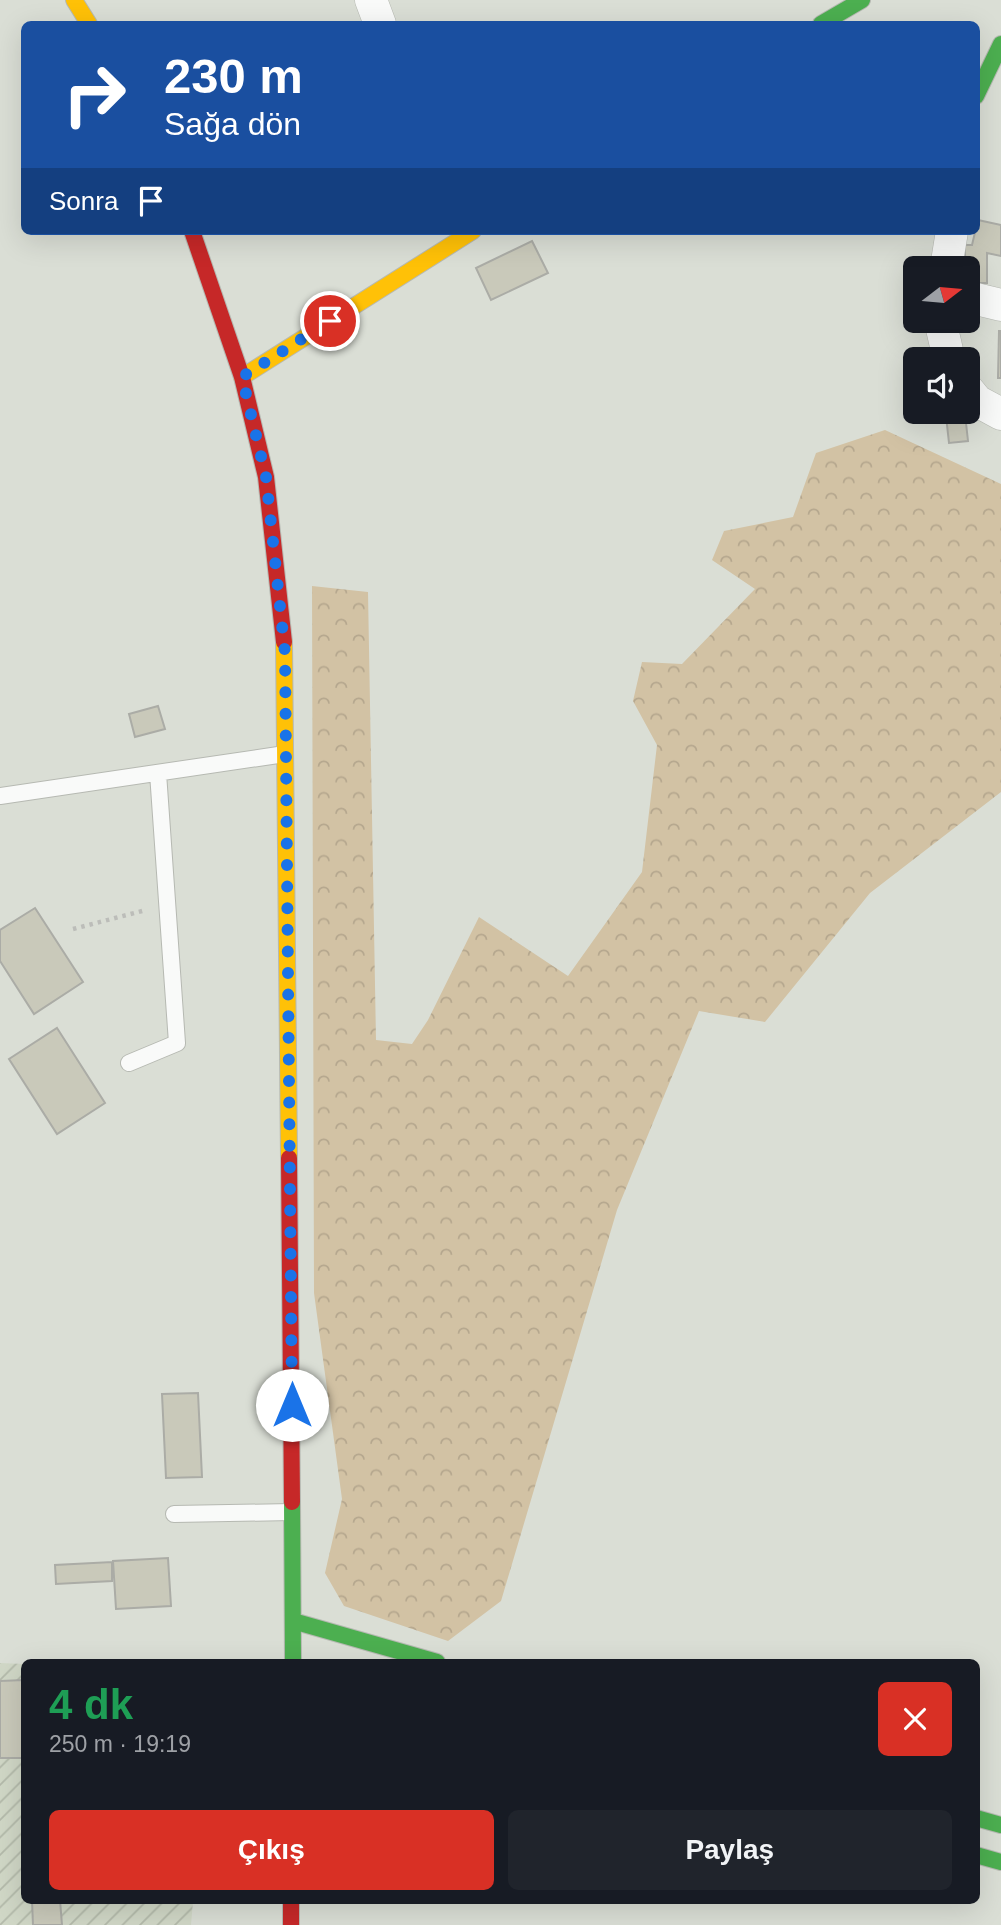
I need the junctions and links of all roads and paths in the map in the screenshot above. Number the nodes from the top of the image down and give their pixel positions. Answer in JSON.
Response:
{"nodes":[{"id":1,"x":74,"y":0,"type":"edge"},
{"id":2,"x":371,"y":0,"type":"edge"},
{"id":3,"x":862,"y":0,"type":"edge"},
{"id":4,"x":87,"y":21,"type":"edge"},
{"id":5,"x":379,"y":21,"type":"edge"},
{"id":6,"x":826,"y":21,"type":"edge"},
{"id":7,"x":1001,"y":44,"type":"edge"},
{"id":8,"x":980,"y":88,"type":"edge"},
{"id":9,"x":194,"y":235,"type":"edge"},
{"id":10,"x":462,"y":235,"type":"edge"},
{"id":11,"x":951,"y":235,"type":"edge"},
{"id":12,"x":948,"y":256,"type":"edge"},
{"id":13,"x":980,"y":301,"type":"edge"},
{"id":14,"x":1001,"y":305,"type":"edge"},
{"id":15,"x":242,"y":377,"type":"junction"},
{"id":16,"x":980,"y":403,"type":"edge"},
{"id":17,"x":1001,"y":414,"type":"edge"},
{"id":18,"x":288,"y":754,"type":"junction"},
{"id":19,"x":158,"y":773,"type":"junction"},
{"id":20,"x":0,"y":796,"type":"edge"},
{"id":21,"x":168,"y":905,"type":"junction"},
{"id":22,"x":73,"y":929,"type":"dead end"},
{"id":23,"x":130,"y":1063,"type":"dead end"},
{"id":24,"x":292,"y":1512,"type":"junction"},
{"id":25,"x":174,"y":1514,"type":"dead end"},
{"id":26,"x":293,"y":1621,"type":"junction"},
{"id":27,"x":294,"y":1659,"type":"edge"},
{"id":28,"x":426,"y":1659,"type":"edge"},
{"id":29,"x":980,"y":1819,"type":"edge"},
{"id":30,"x":1001,"y":1825,"type":"edge"},
{"id":31,"x":980,"y":1855,"type":"edge"},
{"id":32,"x":1001,"y":1862,"type":"edge"},
{"id":33,"x":291,"y":1904,"type":"edge"},
{"id":34,"x":291,"y":1925,"type":"edge"}],
"edges":[{"from":1,"to":4,"type":"main road"},
{"from":2,"to":5,"type":"street"},
{"from":3,"to":6,"type":"main road"},
{"from":7,"to":8,"type":"main road"},
{"from":9,"to":15,"type":"main road"},
{"from":10,"to":15,"type":"main road"},
{"from":11,"to":12,"type":"street"},
{"from":13,"to":14,"type":"street"},
{"from":15,"to":18,"type":"main road"},
{"from":16,"to":17,"type":"street"},
{"from":18,"to":19,"type":"lane"},
{"from":18,"to":24,"type":"main road"},
{"from":19,"to":20,"type":"lane"},
{"from":19,"to":21,"type":"lane"},
{"from":21,"to":22,"type":"path"},
{"from":21,"to":23,"type":"lane"},
{"from":24,"to":25,"type":"lane"},
{"from":24,"to":26,"type":"main road"},
{"from":26,"to":27,"type":"main road"},
{"from":26,"to":28,"type":"main road"},
{"from":29,"to":30,"type":"main road"},
{"from":31,"to":32,"type":"main road"},
{"from":33,"to":34,"type":"main road"}]}
